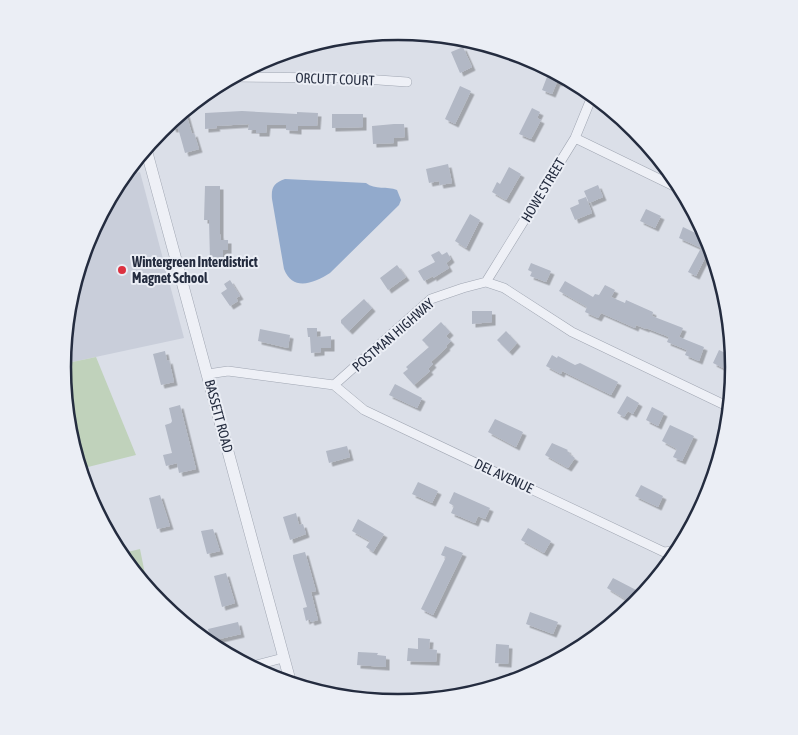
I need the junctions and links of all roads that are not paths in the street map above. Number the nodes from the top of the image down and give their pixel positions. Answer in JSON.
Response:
{"nodes":[{"id":1,"x":248,"y":77,"type":"edge"},
{"id":2,"x":407,"y":82,"type":"dead end"},
{"id":3,"x":590,"y":102,"type":"edge"},
{"id":4,"x":575,"y":138,"type":"junction"},
{"id":5,"x":148,"y":157,"type":"edge"},
{"id":6,"x":670,"y":184,"type":"edge"},
{"id":7,"x":486,"y":282,"type":"junction"},
{"id":8,"x":208,"y":374,"type":"junction"},
{"id":9,"x":334,"y":385,"type":"junction"},
{"id":10,"x":724,"y":405,"type":"edge"},
{"id":11,"x":669,"y":551,"type":"edge"},
{"id":12,"x":283,"y":658,"type":"junction"},
{"id":13,"x":261,"y":664,"type":"edge"},
{"id":14,"x":288,"y":676,"type":"edge"}],
"edges":[{"from":1,"to":2,"type":"street","name":"ORCUTT COURT"},
{"from":3,"to":4,"type":"street","name":"HOWE STREET"},
{"from":4,"to":6,"type":"street"},
{"from":4,"to":7,"type":"street","name":"HOWE STREET"},
{"from":5,"to":8,"type":"street","name":"BASSETT ROAD"},
{"from":7,"to":9,"type":"street","name":"POSTMAN HIGHWAY"},
{"from":7,"to":10,"type":"street"},
{"from":8,"to":9,"type":"street"},
{"from":8,"to":12,"type":"street","name":"BASSETT ROAD"},
{"from":9,"to":11,"type":"street","name":"DEL AVENUE"},
{"from":12,"to":13,"type":"street"},
{"from":12,"to":14,"type":"street","name":"BASSETT ROAD"}]}
